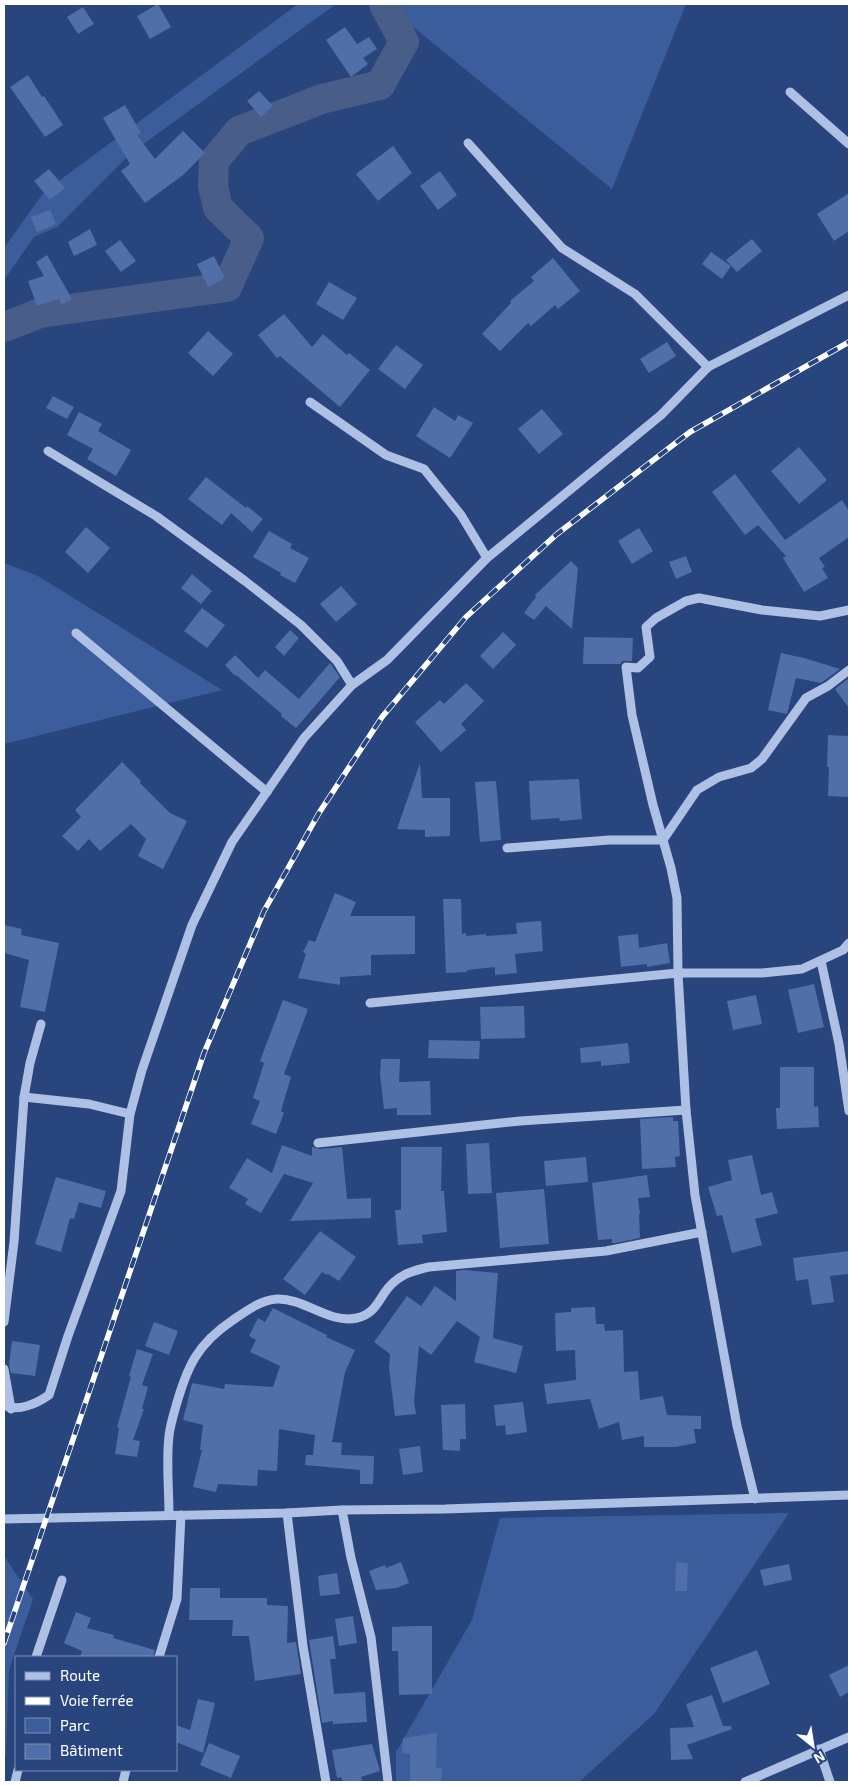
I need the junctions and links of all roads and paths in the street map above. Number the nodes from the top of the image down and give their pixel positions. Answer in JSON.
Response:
{"nodes":[{"id":1,"x":790,"y":92,"type":"dead end"},
{"id":2,"x":468,"y":143,"type":"dead end"},
{"id":3,"x":849,"y":144,"type":"edge"},
{"id":4,"x":849,"y":295,"type":"edge"},
{"id":5,"x":708,"y":367,"type":"junction"},
{"id":6,"x":310,"y":402,"type":"dead end"},
{"id":7,"x":48,"y":451,"type":"dead end"},
{"id":8,"x":487,"y":558,"type":"junction"},
{"id":9,"x":849,"y":610,"type":"edge"},
{"id":10,"x":76,"y":632,"type":"dead end"},
{"id":11,"x":849,"y":670,"type":"edge"},
{"id":12,"x":352,"y":685,"type":"junction"},
{"id":13,"x":267,"y":792,"type":"junction"},
{"id":14,"x":662,"y":840,"type":"junction"},
{"id":15,"x":507,"y":848,"type":"dead end"},
{"id":16,"x":849,"y":943,"type":"edge"},
{"id":17,"x":821,"y":961,"type":"junction"},
{"id":18,"x":678,"y":973,"type":"junction"},
{"id":19,"x":370,"y":1003,"type":"dead end"},
{"id":20,"x":41,"y":1024,"type":"dead end"},
{"id":21,"x":24,"y":1097,"type":"junction"},
{"id":22,"x":686,"y":1110,"type":"junction"},
{"id":23,"x":849,"y":1111,"type":"edge"},
{"id":24,"x":130,"y":1114,"type":"junction"},
{"id":25,"x":318,"y":1143,"type":"dead end"},
{"id":26,"x":702,"y":1232,"type":"junction"},
{"id":27,"x":4,"y":1322,"type":"edge"},
{"id":28,"x":4,"y":1370,"type":"edge"},
{"id":29,"x":8,"y":1407,"type":"edge"},
{"id":30,"x":849,"y":1495,"type":"edge"},
{"id":31,"x":754,"y":1499,"type":"junction"},
{"id":32,"x":342,"y":1510,"type":"junction"},
{"id":33,"x":287,"y":1513,"type":"junction"},
{"id":34,"x":169,"y":1515,"type":"junction"},
{"id":35,"x":181,"y":1515,"type":"junction"},
{"id":36,"x":4,"y":1519,"type":"edge"},
{"id":37,"x":62,"y":1580,"type":"dead end"},
{"id":38,"x":36,"y":1656,"type":"edge"},
{"id":39,"x":159,"y":1656,"type":"edge"},
{"id":40,"x":849,"y":1737,"type":"edge"},
{"id":41,"x":819,"y":1749,"type":"junction"},
{"id":42,"x":326,"y":1782,"type":"edge"},
{"id":43,"x":388,"y":1782,"type":"edge"},
{"id":44,"x":744,"y":1782,"type":"edge"},
{"id":45,"x":830,"y":1782,"type":"edge"}],
"edges":[{"from":1,"to":3,"type":"street"},
{"from":2,"to":5,"type":"street"},
{"from":4,"to":5,"type":"street"},
{"from":5,"to":8,"type":"street"},
{"from":6,"to":8,"type":"street"},
{"from":7,"to":12,"type":"street"},
{"from":8,"to":12,"type":"street"},
{"from":9,"to":14,"type":"street"},
{"from":10,"to":13,"type":"street"},
{"from":11,"to":14,"type":"street"},
{"from":12,"to":13,"type":"street"},
{"from":13,"to":24,"type":"street"},
{"from":14,"to":15,"type":"street"},
{"from":14,"to":18,"type":"street"},
{"from":16,"to":17,"type":"street"},
{"from":17,"to":18,"type":"street"},
{"from":17,"to":23,"type":"street"},
{"from":18,"to":19,"type":"street"},
{"from":18,"to":22,"type":"street"},
{"from":20,"to":21,"type":"street"},
{"from":21,"to":24,"type":"street"},
{"from":21,"to":27,"type":"street"},
{"from":22,"to":25,"type":"street"},
{"from":22,"to":26,"type":"street"},
{"from":24,"to":29,"type":"street"},
{"from":26,"to":31,"type":"street"},
{"from":26,"to":34,"type":"street"},
{"from":28,"to":29,"type":"street"},
{"from":30,"to":31,"type":"street"},
{"from":31,"to":32,"type":"street"},
{"from":32,"to":33,"type":"street"},
{"from":32,"to":43,"type":"street"},
{"from":33,"to":35,"type":"street"},
{"from":33,"to":42,"type":"street"},
{"from":34,"to":35,"type":"street"},
{"from":34,"to":36,"type":"street"},
{"from":35,"to":39,"type":"street"},
{"from":37,"to":38,"type":"street"},
{"from":40,"to":41,"type":"street"},
{"from":41,"to":44,"type":"street"},
{"from":41,"to":45,"type":"street"}]}
